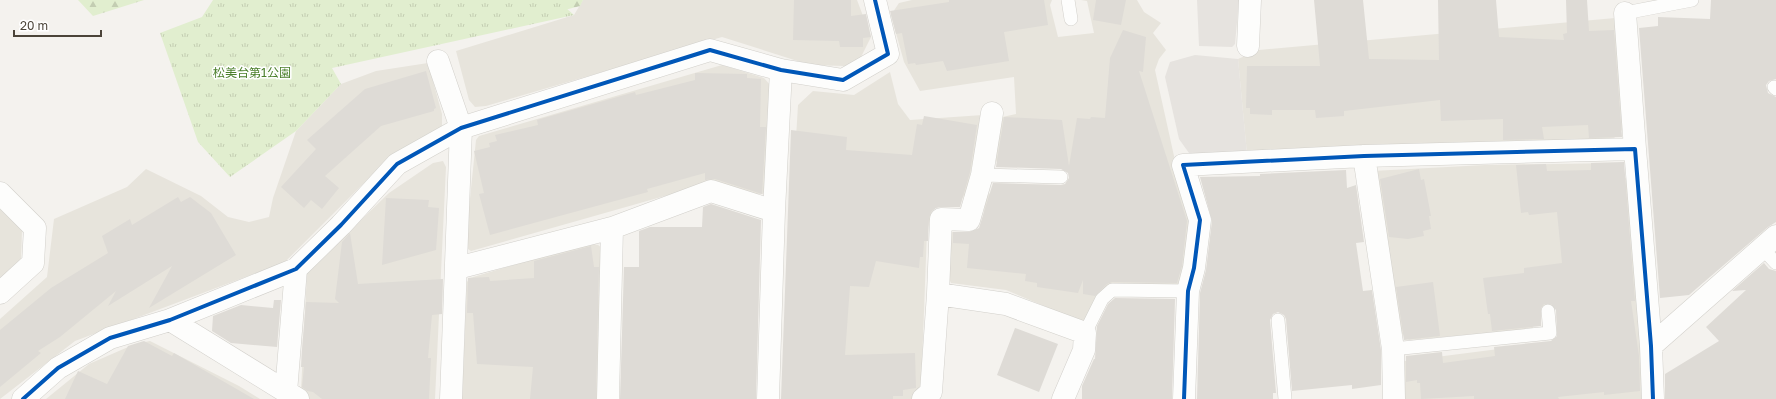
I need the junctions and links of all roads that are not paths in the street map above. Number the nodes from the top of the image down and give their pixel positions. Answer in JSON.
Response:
{"nodes":[{"id":1,"x":875,"y":0,"type":"edge"},
{"id":2,"x":1068,"y":0,"type":"edge"},
{"id":3,"x":1250,"y":0,"type":"edge"},
{"id":4,"x":1692,"y":0,"type":"edge"},
{"id":5,"x":1625,"y":13,"type":"joint"},
{"id":6,"x":1071,"y":19,"type":"dead end"},
{"id":7,"x":1248,"y":46,"type":"dead end"},
{"id":8,"x":438,"y":61,"type":"dead end"},
{"id":9,"x":781,"y":70,"type":"junction"},
{"id":10,"x":992,"y":113,"type":"dead end"},
{"id":11,"x":461,"y":128,"type":"junction"},
{"id":12,"x":1635,"y":149,"type":"junction"},
{"id":13,"x":1364,"y":156,"type":"junction"},
{"id":14,"x":982,"y":175,"type":"junction"},
{"id":15,"x":1061,"y":177,"type":"dead end"},
{"id":16,"x":0,"y":193,"type":"edge"},
{"id":17,"x":774,"y":211,"type":"junction"},
{"id":18,"x":612,"y":228,"type":"junction"},
{"id":19,"x":1772,"y":249,"type":"edge"},
{"id":20,"x":457,"y":268,"type":"junction"},
{"id":21,"x":296,"y":269,"type":"junction"},
{"id":22,"x":1188,"y":291,"type":"junction"},
{"id":23,"x":0,"y":293,"type":"edge"},
{"id":24,"x":938,"y":294,"type":"junction"},
{"id":25,"x":1548,"y":311,"type":"dead end"},
{"id":26,"x":170,"y":320,"type":"junction"},
{"id":27,"x":1278,"y":320,"type":"dead end"},
{"id":28,"x":1085,"y":333,"type":"junction"},
{"id":29,"x":1652,"y":346,"type":"junction"},
{"id":30,"x":1393,"y":349,"type":"junction"},
{"id":31,"x":292,"y":395,"type":"edge"},
{"id":32,"x":23,"y":399,"type":"edge"},
{"id":33,"x":451,"y":399,"type":"edge"},
{"id":34,"x":608,"y":399,"type":"edge"},
{"id":35,"x":768,"y":399,"type":"edge"},
{"id":36,"x":923,"y":399,"type":"edge"},
{"id":37,"x":1063,"y":399,"type":"edge"},
{"id":38,"x":1184,"y":399,"type":"edge"},
{"id":39,"x":1285,"y":399,"type":"edge"},
{"id":40,"x":1394,"y":399,"type":"edge"},
{"id":41,"x":1653,"y":399,"type":"edge"}],
"edges":[{"from":1,"to":9,"type":"street"},
{"from":2,"to":6,"type":"lane"},
{"from":3,"to":7,"type":"street"},
{"from":4,"to":5,"type":"lane"},
{"from":5,"to":12,"type":"street"},
{"from":8,"to":11,"type":"street"},
{"from":9,"to":11,"type":"street"},
{"from":9,"to":17,"type":"street"},
{"from":10,"to":14,"type":"street"},
{"from":11,"to":20,"type":"street"},
{"from":11,"to":21,"type":"street"},
{"from":12,"to":13,"type":"street"},
{"from":12,"to":29,"type":"street"},
{"from":13,"to":22,"type":"street"},
{"from":13,"to":30,"type":"street"},
{"from":14,"to":15,"type":"lane"},
{"from":14,"to":24,"type":"street"},
{"from":16,"to":23,"type":"street"},
{"from":17,"to":18,"type":"street"},
{"from":17,"to":35,"type":"street"},
{"from":18,"to":20,"type":"street"},
{"from":18,"to":34,"type":"street"},
{"from":19,"to":29,"type":"street"},
{"from":20,"to":33,"type":"street"},
{"from":21,"to":26,"type":"street"},
{"from":21,"to":31,"type":"street"},
{"from":22,"to":28,"type":"lane"},
{"from":22,"to":38,"type":"street"},
{"from":24,"to":28,"type":"street"},
{"from":24,"to":36,"type":"street"},
{"from":25,"to":30,"type":"lane"},
{"from":26,"to":31,"type":"street"},
{"from":26,"to":32,"type":"street"},
{"from":27,"to":39,"type":"lane"},
{"from":28,"to":37,"type":"street"},
{"from":29,"to":41,"type":"street"},
{"from":30,"to":40,"type":"street"}]}
